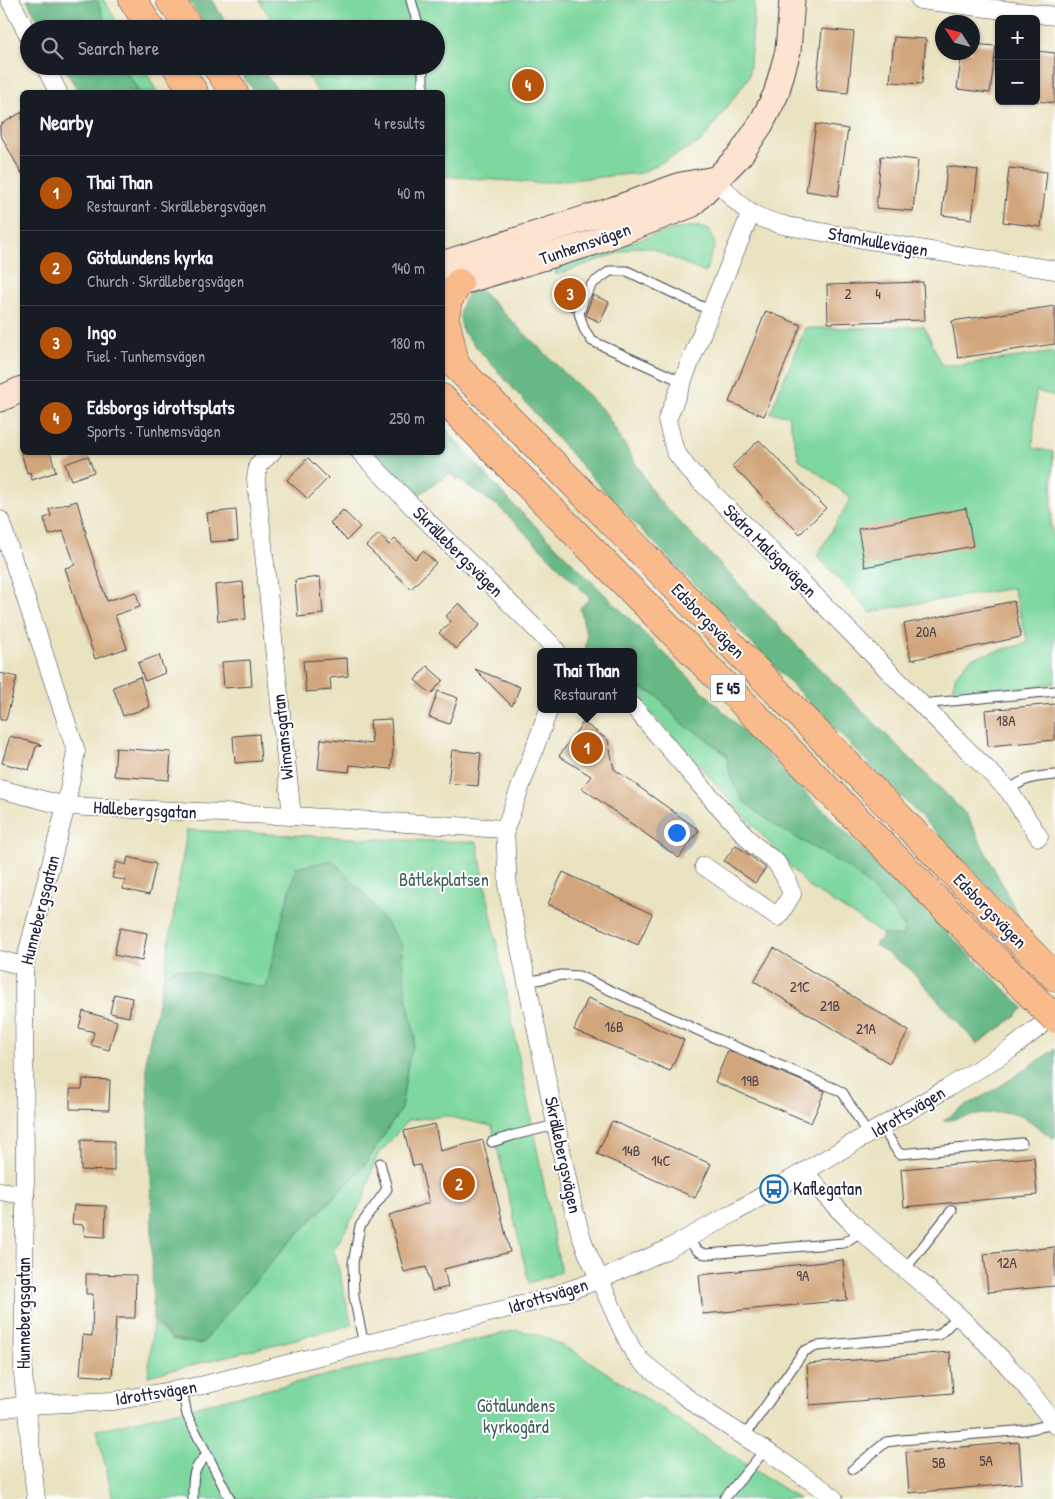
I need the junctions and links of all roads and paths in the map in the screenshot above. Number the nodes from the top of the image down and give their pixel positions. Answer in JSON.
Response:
{"nodes":[{"id":1,"x":10,"y":0,"type":"edge"},
{"id":2,"x":133,"y":0,"type":"edge"},
{"id":3,"x":170,"y":0,"type":"edge"},
{"id":4,"x":411,"y":0,"type":"edge"},
{"id":5,"x":792,"y":0,"type":"edge"},
{"id":6,"x":920,"y":0,"type":"edge"},
{"id":7,"x":1055,"y":16,"type":"edge"},
{"id":8,"x":21,"y":20,"type":"edge"},
{"id":9,"x":145,"y":20,"type":"edge"},
{"id":10,"x":184,"y":20,"type":"edge"},
{"id":11,"x":417,"y":20,"type":"edge"},
{"id":12,"x":49,"y":75,"type":"edge"},
{"id":13,"x":182,"y":75,"type":"edge"},
{"id":14,"x":222,"y":75,"type":"edge"},
{"id":15,"x":423,"y":75,"type":"edge"},
{"id":16,"x":423,"y":86,"type":"dead end"},
{"id":17,"x":57,"y":90,"type":"edge"},
{"id":18,"x":193,"y":90,"type":"edge"},
{"id":19,"x":233,"y":90,"type":"edge"},
{"id":20,"x":716,"y":179,"type":"junction"},
{"id":21,"x":751,"y":213,"type":"junction"},
{"id":22,"x":1055,"y":270,"type":"edge"},
{"id":23,"x":446,"y":273,"type":"edge"},
{"id":24,"x":711,"y":311,"type":"junction"},
{"id":25,"x":449,"y":359,"type":"edge"},
{"id":26,"x":683,"y":382,"type":"junction"},
{"id":27,"x":20,"y":390,"type":"edge"},
{"id":28,"x":0,"y":399,"type":"edge"},
{"id":29,"x":445,"y":401,"type":"edge"},
{"id":30,"x":20,"y":406,"type":"edge"},
{"id":31,"x":0,"y":410,"type":"edge"},
{"id":32,"x":269,"y":455,"type":"edge"},
{"id":33,"x":363,"y":455,"type":"edge"},
{"id":34,"x":0,"y":520,"type":"edge"},
{"id":35,"x":554,"y":648,"type":"edge"},
{"id":36,"x":1055,"y":691,"type":"edge"},
{"id":37,"x":926,"y":709,"type":"junction"},
{"id":38,"x":637,"y":711,"type":"edge"},
{"id":39,"x":548,"y":713,"type":"edge"},
{"id":40,"x":1055,"y":775,"type":"edge"},
{"id":41,"x":0,"y":788,"type":"edge"},
{"id":42,"x":1009,"y":791,"type":"junction"},
{"id":43,"x":66,"y":806,"type":"junction"},
{"id":44,"x":292,"y":816,"type":"junction"},
{"id":45,"x":505,"y":828,"type":"junction"},
{"id":46,"x":1039,"y":837,"type":"dead end"},
{"id":47,"x":704,"y":866,"type":"dead end"},
{"id":48,"x":0,"y":960,"type":"edge"},
{"id":49,"x":24,"y":966,"type":"junction"},
{"id":50,"x":1055,"y":977,"type":"edge"},
{"id":51,"x":527,"y":982,"type":"junction"},
{"id":52,"x":1047,"y":1023,"type":"edge"},
{"id":53,"x":556,"y":1125,"type":"junction"},
{"id":54,"x":875,"y":1131,"type":"junction"},
{"id":55,"x":492,"y":1142,"type":"dead end"},
{"id":56,"x":1022,"y":1143,"type":"dead end"},
{"id":57,"x":380,"y":1164,"type":"dead end"},
{"id":58,"x":805,"y":1172,"type":"junction"},
{"id":59,"x":0,"y":1190,"type":"edge"},
{"id":60,"x":25,"y":1196,"type":"junction"},
{"id":61,"x":952,"y":1210,"type":"dead end"},
{"id":62,"x":860,"y":1230,"type":"junction"},
{"id":63,"x":689,"y":1238,"type":"junction"},
{"id":64,"x":905,"y":1269,"type":"junction"},
{"id":65,"x":601,"y":1279,"type":"junction"},
{"id":66,"x":958,"y":1316,"type":"junction"},
{"id":67,"x":364,"y":1346,"type":"junction"},
{"id":68,"x":182,"y":1389,"type":"junction"},
{"id":69,"x":26,"y":1405,"type":"junction"},
{"id":70,"x":0,"y":1409,"type":"edge"},
{"id":71,"x":1055,"y":1424,"type":"edge"},
{"id":72,"x":744,"y":1437,"type":"junction"},
{"id":73,"x":765,"y":1450,"type":"junction"},
{"id":74,"x":207,"y":1455,"type":"junction"},
{"id":75,"x":852,"y":1469,"type":"dead end"},
{"id":76,"x":36,"y":1499,"type":"edge"},
{"id":77,"x":193,"y":1499,"type":"edge"},
{"id":78,"x":230,"y":1499,"type":"edge"},
{"id":79,"x":724,"y":1499,"type":"edge"},
{"id":80,"x":834,"y":1499,"type":"edge"}],
"edges":[{"from":1,"to":8,"type":"street"},
{"from":2,"to":9,"type":"highway"},
{"from":3,"to":10,"type":"highway"},
{"from":4,"to":11,"type":"lane"},
{"from":5,"to":20,"type":"street","name":"Tunhemsvägen"},
{"from":6,"to":7,"type":"street"},
{"from":12,"to":17,"type":"street"},
{"from":13,"to":18,"type":"highway"},
{"from":14,"to":19,"type":"highway"},
{"from":15,"to":16,"type":"lane"},
{"from":20,"to":21,"type":"street","name":"Stamkullevägen"},
{"from":20,"to":23,"type":"street","name":"Tunhemsvägen"},
{"from":21,"to":22,"type":"street","name":"Stamkullevägen"},
{"from":21,"to":24,"type":"street","name":"Södra Malögavägen"},
{"from":23,"to":25,"type":"highway"},
{"from":24,"to":26,"type":"street","name":"Södra Malögavägen"},
{"from":24,"to":26,"type":"lane"},
{"from":25,"to":50,"type":"highway","name":"Edsborgsvägen","number":"E 45"},
{"from":26,"to":37,"type":"street","name":"Södra Malögavägen"},
{"from":27,"to":28,"type":"street"},
{"from":29,"to":52,"type":"highway","name":"Edsborgsvägen","number":"E 45","bridge":true},
{"from":30,"to":31,"type":"street"},
{"from":32,"to":44,"type":"street","name":"Wimansgatan"},
{"from":33,"to":35,"type":"street","name":"Skrällebergsvägen"},
{"from":34,"to":43,"type":"street","name":"Hunnebergsgatan"},
{"from":36,"to":37,"type":"lane"},
{"from":37,"to":42,"type":"street","name":"Södra Malögavägen"},
{"from":38,"to":47,"type":"street"},
{"from":39,"to":45,"type":"street","name":"Skrällebergsvägen"},
{"from":40,"to":42,"type":"lane"},
{"from":41,"to":43,"type":"street","name":"Hallebergsgatan"},
{"from":42,"to":46,"type":"street","name":"Södra Malögavägen"},
{"from":43,"to":44,"type":"street","name":"Hallebergsgatan"},
{"from":43,"to":49,"type":"street","name":"Hunnebergsgatan"},
{"from":44,"to":45,"type":"street"},
{"from":45,"to":51,"type":"street","name":"Skrällebergsvägen"},
{"from":48,"to":49,"type":"street"},
{"from":49,"to":60,"type":"street","name":"Hunnebergsgatan"},
{"from":51,"to":53,"type":"street","name":"Skrällebergsvägen"},
{"from":51,"to":54,"type":"lane"},
{"from":52,"to":54,"type":"street","name":"Idrottsvägen"},
{"from":53,"to":55,"type":"lane"},
{"from":53,"to":65,"type":"street","name":"Skrällebergsvägen"},
{"from":54,"to":56,"type":"lane"},
{"from":54,"to":58,"type":"street","name":"Idrottsvägen"},
{"from":57,"to":67,"type":"lane"},
{"from":58,"to":62,"type":"street"},
{"from":58,"to":63,"type":"street","name":"Idrottsvägen"},
{"from":59,"to":60,"type":"street"},
{"from":60,"to":69,"type":"street","name":"Hunnebergsgatan"},
{"from":61,"to":64,"type":"lane"},
{"from":62,"to":63,"type":"lane"},
{"from":62,"to":64,"type":"street"},
{"from":63,"to":65,"type":"street","name":"Idrottsvägen"},
{"from":64,"to":66,"type":"street"},
{"from":65,"to":67,"type":"street","name":"Idrottsvägen"},
{"from":65,"to":72,"type":"street","name":"Skrällebergsvägen"},
{"from":66,"to":71,"type":"street"},
{"from":66,"to":72,"type":"lane"},
{"from":67,"to":68,"type":"street","name":"Idrottsvägen"},
{"from":68,"to":69,"type":"street","name":"Idrottsvägen"},
{"from":68,"to":74,"type":"lane"},
{"from":69,"to":70,"type":"street","name":"Idrottsvägen"},
{"from":69,"to":76,"type":"street","name":"Hunnebergsgatan"},
{"from":71,"to":75,"type":"lane"},
{"from":72,"to":73,"type":"street","name":"Skrällebergsvägen"},
{"from":73,"to":79,"type":"lane"},
{"from":73,"to":80,"type":"street","name":"Skrällebergsvägen"},
{"from":74,"to":77,"type":"lane"},
{"from":74,"to":78,"type":"lane"}]}
